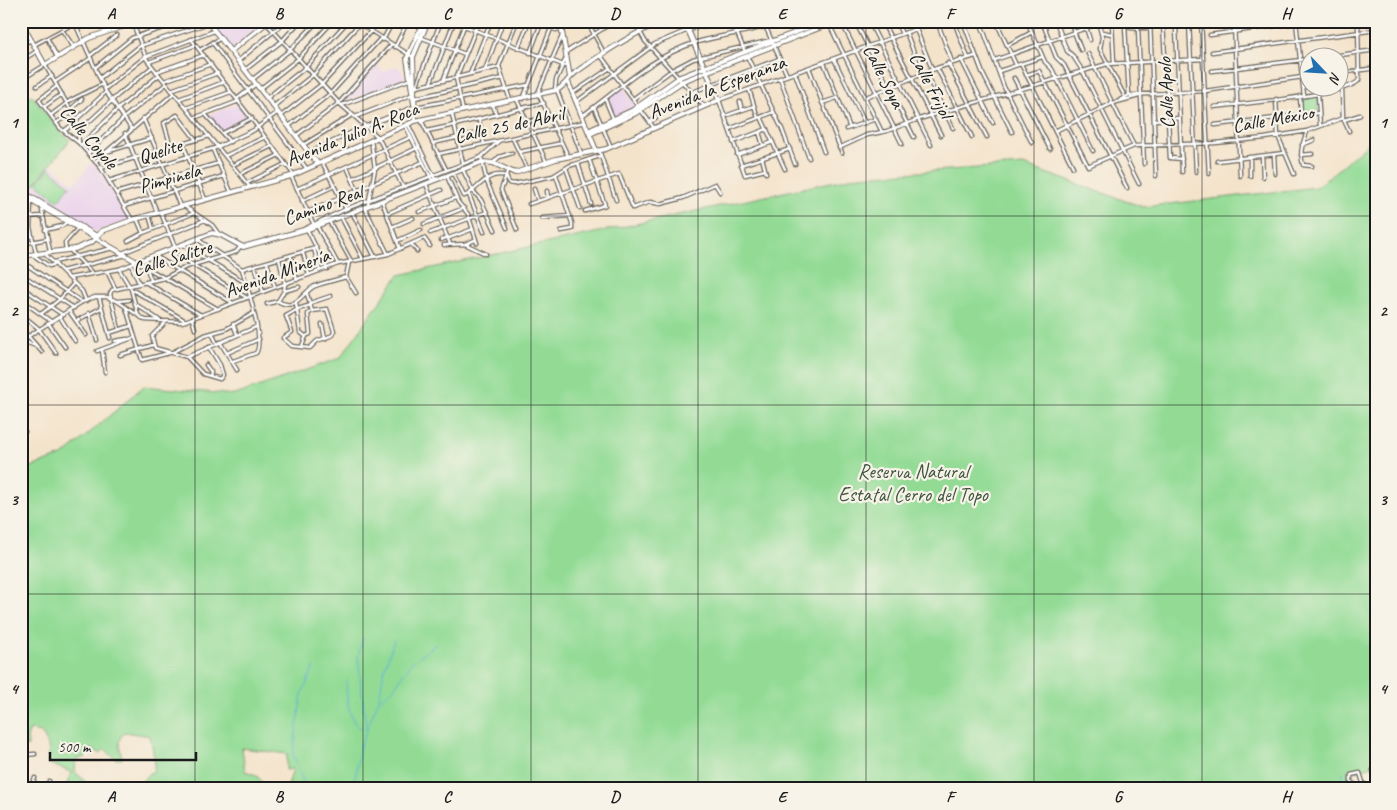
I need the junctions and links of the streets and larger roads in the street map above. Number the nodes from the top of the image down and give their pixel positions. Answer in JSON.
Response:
{"nodes":[{"id":1,"x":95,"y":21,"type":"edge"},
{"id":2,"x":139,"y":21,"type":"edge"},
{"id":3,"x":184,"y":21,"type":"edge"},
{"id":4,"x":286,"y":21,"type":"edge"},
{"id":5,"x":300,"y":21,"type":"edge"},
{"id":6,"x":318,"y":21,"type":"edge"},
{"id":7,"x":333,"y":21,"type":"edge"},
{"id":8,"x":348,"y":21,"type":"edge"},
{"id":9,"x":355,"y":21,"type":"edge"},
{"id":10,"x":377,"y":21,"type":"edge"},
{"id":11,"x":393,"y":21,"type":"edge"},
{"id":12,"x":408,"y":21,"type":"edge"},
{"id":13,"x":424,"y":21,"type":"edge"},
{"id":14,"x":428,"y":21,"type":"edge"},
{"id":15,"x":441,"y":21,"type":"edge"},
{"id":16,"x":466,"y":21,"type":"edge"},
{"id":17,"x":478,"y":21,"type":"edge"},
{"id":18,"x":491,"y":21,"type":"edge"},
{"id":19,"x":504,"y":21,"type":"edge"},
{"id":20,"x":517,"y":21,"type":"edge"},
{"id":21,"x":529,"y":21,"type":"edge"},
{"id":22,"x":542,"y":21,"type":"edge"},
{"id":23,"x":554,"y":21,"type":"edge"},
{"id":24,"x":560,"y":21,"type":"edge"},
{"id":25,"x":576,"y":21,"type":"edge"},
{"id":26,"x":587,"y":21,"type":"edge"},
{"id":27,"x":615,"y":21,"type":"edge"},
{"id":28,"x":634,"y":21,"type":"edge"},
{"id":29,"x":664,"y":21,"type":"edge"},
{"id":30,"x":684,"y":21,"type":"edge"},
{"id":31,"x":726,"y":21,"type":"edge"},
{"id":32,"x":732,"y":21,"type":"edge"},
{"id":33,"x":763,"y":21,"type":"edge"},
{"id":34,"x":783,"y":21,"type":"edge"},
{"id":35,"x":837,"y":21,"type":"edge"},
{"id":36,"x":841,"y":21,"type":"edge"},
{"id":37,"x":855,"y":21,"type":"edge"},
{"id":38,"x":869,"y":21,"type":"edge"},
{"id":39,"x":882,"y":21,"type":"edge"},
{"id":40,"x":896,"y":21,"type":"edge"},
{"id":41,"x":910,"y":21,"type":"edge"},
{"id":42,"x":924,"y":21,"type":"edge"},
{"id":43,"x":937,"y":21,"type":"edge"},
{"id":44,"x":954,"y":21,"type":"edge"},
{"id":45,"x":963,"y":21,"type":"edge"},
{"id":46,"x":980,"y":21,"type":"edge"},
{"id":47,"x":996,"y":21,"type":"edge"},
{"id":48,"x":1027,"y":21,"type":"edge"},
{"id":49,"x":1042,"y":21,"type":"edge"},
{"id":50,"x":1056,"y":21,"type":"edge"},
{"id":51,"x":1070,"y":21,"type":"edge"},
{"id":52,"x":1084,"y":21,"type":"edge"},
{"id":53,"x":1150,"y":21,"type":"edge"},
{"id":54,"x":1158,"y":21,"type":"edge"},
{"id":55,"x":1177,"y":21,"type":"edge"},
{"id":56,"x":1188,"y":21,"type":"edge"},
{"id":57,"x":1201,"y":21,"type":"edge"},
{"id":58,"x":1234,"y":21,"type":"edge"},
{"id":59,"x":1310,"y":21,"type":"edge"},
{"id":60,"x":1358,"y":21,"type":"edge"},
{"id":61,"x":21,"y":22,"type":"edge"},
{"id":62,"x":74,"y":22,"type":"edge"},
{"id":63,"x":132,"y":22,"type":"edge"},
{"id":64,"x":208,"y":22,"type":"edge"},
{"id":65,"x":453,"y":22,"type":"edge"},
{"id":66,"x":611,"y":22,"type":"edge"},
{"id":67,"x":1109,"y":22,"type":"edge"},
{"id":68,"x":1118,"y":22,"type":"edge"},
{"id":69,"x":1296,"y":22,"type":"edge"},
{"id":70,"x":268,"y":23,"type":"edge"},
{"id":71,"x":361,"y":23,"type":"edge"},
{"id":72,"x":815,"y":23,"type":"edge"},
{"id":73,"x":827,"y":23,"type":"edge"},
{"id":74,"x":1098,"y":23,"type":"edge"},
{"id":75,"x":1163,"y":23,"type":"junction"},
{"id":76,"x":926,"y":25,"type":"junction"},
{"id":77,"x":464,"y":26,"type":"junction"},
{"id":78,"x":541,"y":26,"type":"junction"},
{"id":79,"x":1125,"y":26,"type":"junction"},
{"id":80,"x":77,"y":27,"type":"junction"},
{"id":81,"x":1177,"y":27,"type":"junction"},
{"id":82,"x":23,"y":28,"type":"edge"},
{"id":83,"x":766,"y":28,"type":"junction"},
{"id":84,"x":1086,"y":28,"type":"junction"},
{"id":85,"x":1138,"y":28,"type":"junction"},
{"id":86,"x":1150,"y":28,"type":"junction"},
{"id":87,"x":551,"y":29,"type":"junction"},
{"id":88,"x":562,"y":29,"type":"junction"},
{"id":89,"x":915,"y":29,"type":"junction"},
{"id":90,"x":62,"y":30,"type":"junction"},
{"id":91,"x":215,"y":30,"type":"junction"},
{"id":92,"x":475,"y":30,"type":"junction"},
{"id":93,"x":688,"y":30,"type":"junction"},
{"id":94,"x":1376,"y":30,"type":"edge"},
{"id":95,"x":370,"y":31,"type":"junction"},
{"id":96,"x":1234,"y":31,"type":"junction"},
{"id":97,"x":640,"y":32,"type":"junction"},
{"id":98,"x":1032,"y":32,"type":"junction"},
{"id":99,"x":1075,"y":32,"type":"junction"},
{"id":100,"x":1101,"y":32,"type":"junction"},
{"id":101,"x":274,"y":33,"type":"junction"},
{"id":102,"x":738,"y":33,"type":"junction"},
{"id":103,"x":904,"y":33,"type":"junction"},
{"id":104,"x":1358,"y":33,"type":"junction"},
{"id":105,"x":1112,"y":34,"type":"junction"},
{"id":106,"x":117,"y":35,"type":"dead end"},
{"id":107,"x":486,"y":35,"type":"junction"},
{"id":108,"x":562,"y":35,"type":"junction"},
{"id":109,"x":1210,"y":35,"type":"dead end"},
{"id":110,"x":137,"y":36,"type":"junction"},
{"id":111,"x":594,"y":36,"type":"junction"},
{"id":112,"x":1062,"y":36,"type":"junction"},
{"id":113,"x":419,"y":37,"type":"junction"},
{"id":114,"x":47,"y":38,"type":"junction"},
{"id":115,"x":221,"y":38,"type":"junction"},
{"id":116,"x":891,"y":38,"type":"junction"},
{"id":117,"x":192,"y":39,"type":"junction"},
{"id":118,"x":382,"y":39,"type":"junction"},
{"id":119,"x":496,"y":39,"type":"junction"},
{"id":120,"x":31,"y":40,"type":"junction"},
{"id":121,"x":83,"y":40,"type":"junction"},
{"id":122,"x":1050,"y":40,"type":"junction"},
{"id":123,"x":1090,"y":40,"type":"dead end"},
{"id":124,"x":282,"y":41,"type":"junction"},
{"id":125,"x":1298,"y":41,"type":"junction"},
{"id":126,"x":212,"y":42,"type":"junction"},
{"id":127,"x":433,"y":42,"type":"junction"},
{"id":128,"x":879,"y":42,"type":"junction"},
{"id":129,"x":772,"y":43,"type":"junction"},
{"id":130,"x":508,"y":44,"type":"junction"},
{"id":131,"x":694,"y":44,"type":"junction"},
{"id":132,"x":21,"y":45,"type":"edge"},
{"id":133,"x":34,"y":45,"type":"junction"},
{"id":134,"x":196,"y":45,"type":"junction"},
{"id":135,"x":391,"y":45,"type":"junction"},
{"id":136,"x":1008,"y":45,"type":"junction"},
{"id":137,"x":1038,"y":45,"type":"junction"},
{"id":138,"x":73,"y":46,"type":"junction"},
{"id":139,"x":140,"y":46,"type":"junction"},
{"id":140,"x":444,"y":46,"type":"junction"},
{"id":141,"x":651,"y":46,"type":"junction"},
{"id":142,"x":743,"y":46,"type":"junction"},
{"id":143,"x":395,"y":47,"type":"junction"},
{"id":144,"x":868,"y":47,"type":"junction"},
{"id":145,"x":518,"y":48,"type":"junction"},
{"id":146,"x":200,"y":50,"type":"junction"},
{"id":147,"x":290,"y":50,"type":"junction"},
{"id":148,"x":454,"y":50,"type":"junction"},
{"id":149,"x":1081,"y":50,"type":"dead end"},
{"id":150,"x":1235,"y":50,"type":"junction"},
{"id":151,"x":1376,"y":50,"type":"edge"},
{"id":152,"x":37,"y":51,"type":"junction"},
{"id":153,"x":231,"y":51,"type":"junction"},
{"id":154,"x":856,"y":51,"type":"junction"},
{"id":155,"x":1212,"y":52,"type":"dead end"},
{"id":156,"x":1359,"y":52,"type":"junction"},
{"id":157,"x":530,"y":53,"type":"junction"},
{"id":158,"x":1011,"y":53,"type":"junction"},
{"id":159,"x":1350,"y":53,"type":"edge"},
{"id":160,"x":465,"y":54,"type":"junction"},
{"id":161,"x":746,"y":54,"type":"junction"},
{"id":162,"x":1088,"y":54,"type":"dead end"},
{"id":163,"x":204,"y":55,"type":"junction"},
{"id":164,"x":408,"y":55,"type":"junction"},
{"id":165,"x":566,"y":55,"type":"junction"},
{"id":166,"x":603,"y":55,"type":"junction"},
{"id":167,"x":844,"y":55,"type":"junction"},
{"id":168,"x":701,"y":56,"type":"junction"},
{"id":169,"x":975,"y":56,"type":"junction"},
{"id":170,"x":57,"y":57,"type":"junction"},
{"id":171,"x":91,"y":57,"type":"junction"},
{"id":172,"x":145,"y":57,"type":"junction"},
{"id":173,"x":413,"y":57,"type":"junction"},
{"id":174,"x":540,"y":57,"type":"junction"},
{"id":175,"x":1042,"y":57,"type":"junction"},
{"id":176,"x":661,"y":58,"type":"junction"},
{"id":177,"x":968,"y":58,"type":"junction"},
{"id":178,"x":298,"y":59,"type":"junction"},
{"id":179,"x":779,"y":59,"type":"junction"},
{"id":180,"x":834,"y":59,"type":"junction"},
{"id":181,"x":1203,"y":59,"type":"junction"},
{"id":182,"x":961,"y":60,"type":"junction"},
{"id":183,"x":995,"y":60,"type":"junction"},
{"id":184,"x":1190,"y":60,"type":"junction"},
{"id":185,"x":1300,"y":60,"type":"joint"},
{"id":186,"x":21,"y":61,"type":"edge"},
{"id":187,"x":238,"y":61,"type":"junction"},
{"id":188,"x":551,"y":61,"type":"junction"},
{"id":189,"x":1165,"y":61,"type":"junction"},
{"id":190,"x":1178,"y":61,"type":"junction"},
{"id":191,"x":149,"y":62,"type":"junction"},
{"id":192,"x":1139,"y":62,"type":"junction"},
{"id":193,"x":1152,"y":62,"type":"junction"},
{"id":194,"x":824,"y":63,"type":"junction"},
{"id":195,"x":950,"y":63,"type":"junction"},
{"id":196,"x":1114,"y":63,"type":"junction"},
{"id":197,"x":1126,"y":63,"type":"junction"},
{"id":198,"x":211,"y":64,"type":"junction"},
{"id":199,"x":1021,"y":64,"type":"junction"},
{"id":200,"x":1107,"y":64,"type":"junction"},
{"id":201,"x":44,"y":65,"type":"junction"},
{"id":202,"x":562,"y":65,"type":"junction"},
{"id":203,"x":1016,"y":65,"type":"junction"},
{"id":204,"x":96,"y":67,"type":"junction"},
{"id":205,"x":152,"y":67,"type":"junction"},
{"id":206,"x":306,"y":67,"type":"junction"},
{"id":207,"x":499,"y":67,"type":"junction"},
{"id":208,"x":568,"y":67,"type":"junction"},
{"id":209,"x":1094,"y":67,"type":"junction"},
{"id":210,"x":610,"y":68,"type":"junction"},
{"id":211,"x":809,"y":68,"type":"junction"},
{"id":212,"x":937,"y":68,"type":"junction"},
{"id":213,"x":1236,"y":68,"type":"junction"},
{"id":214,"x":1376,"y":68,"type":"edge"},
{"id":215,"x":21,"y":69,"type":"edge"},
{"id":216,"x":706,"y":69,"type":"junction"},
{"id":217,"x":932,"y":69,"type":"junction"},
{"id":218,"x":245,"y":70,"type":"junction"},
{"id":219,"x":485,"y":70,"type":"junction"},
{"id":220,"x":672,"y":70,"type":"junction"},
{"id":221,"x":754,"y":70,"type":"junction"},
{"id":222,"x":1082,"y":70,"type":"junction"},
{"id":223,"x":1212,"y":70,"type":"dead end"},
{"id":224,"x":1359,"y":70,"type":"junction"},
{"id":225,"x":999,"y":71,"type":"junction"},
{"id":226,"x":1350,"y":71,"type":"edge"},
{"id":227,"x":156,"y":72,"type":"junction"},
{"id":228,"x":218,"y":73,"type":"junction"},
{"id":229,"x":795,"y":73,"type":"junction"},
{"id":230,"x":923,"y":73,"type":"junction"},
{"id":231,"x":470,"y":74,"type":"junction"},
{"id":232,"x":614,"y":74,"type":"junction"},
{"id":233,"x":1069,"y":74,"type":"junction"},
{"id":234,"x":159,"y":75,"type":"junction"},
{"id":235,"x":313,"y":75,"type":"junction"},
{"id":236,"x":787,"y":75,"type":"junction"},
{"id":237,"x":1026,"y":75,"type":"junction"},
{"id":238,"x":27,"y":76,"type":"junction"},
{"id":239,"x":52,"y":76,"type":"junction"},
{"id":240,"x":1300,"y":77,"type":"edge"},
{"id":241,"x":100,"y":78,"type":"junction"},
{"id":242,"x":456,"y":78,"type":"junction"},
{"id":243,"x":503,"y":78,"type":"junction"},
{"id":244,"x":780,"y":78,"type":"junction"},
{"id":245,"x":912,"y":78,"type":"junction"},
{"id":246,"x":1014,"y":78,"type":"dead end"},
{"id":247,"x":1056,"y":78,"type":"junction"},
{"id":248,"x":252,"y":79,"type":"junction"},
{"id":249,"x":411,"y":79,"type":"junction"},
{"id":250,"x":681,"y":79,"type":"junction"},
{"id":251,"x":21,"y":80,"type":"edge"},
{"id":252,"x":569,"y":80,"type":"junction"},
{"id":253,"x":443,"y":81,"type":"junction"},
{"id":254,"x":55,"y":82,"type":"junction"},
{"id":255,"x":224,"y":82,"type":"junction"},
{"id":256,"x":900,"y":82,"type":"junction"},
{"id":257,"x":1044,"y":82,"type":"junction"},
{"id":258,"x":165,"y":83,"type":"junction"},
{"id":259,"x":103,"y":84,"type":"junction"},
{"id":260,"x":256,"y":84,"type":"junction"},
{"id":261,"x":322,"y":84,"type":"junction"},
{"id":262,"x":430,"y":84,"type":"junction"},
{"id":263,"x":528,"y":85,"type":"junction"},
{"id":264,"x":623,"y":85,"type":"junction"},
{"id":265,"x":713,"y":85,"type":"junction"},
{"id":266,"x":760,"y":85,"type":"junction"},
{"id":267,"x":37,"y":86,"type":"dead end"},
{"id":268,"x":58,"y":86,"type":"junction"},
{"id":269,"x":1031,"y":86,"type":"junction"},
{"id":270,"x":1236,"y":86,"type":"junction"},
{"id":271,"x":415,"y":87,"type":"junction"},
{"id":272,"x":888,"y":87,"type":"junction"},
{"id":273,"x":1350,"y":87,"type":"edge"},
{"id":274,"x":507,"y":88,"type":"junction"},
{"id":275,"x":260,"y":89,"type":"junction"},
{"id":276,"x":457,"y":89,"type":"junction"},
{"id":277,"x":749,"y":89,"type":"junction"},
{"id":278,"x":106,"y":90,"type":"junction"},
{"id":279,"x":171,"y":90,"type":"junction"},
{"id":280,"x":248,"y":90,"type":"junction"},
{"id":281,"x":556,"y":90,"type":"junction"},
{"id":282,"x":1019,"y":90,"type":"junction"},
{"id":283,"x":1204,"y":91,"type":"junction"},
{"id":284,"x":231,"y":92,"type":"junction"},
{"id":285,"x":693,"y":92,"type":"junction"},
{"id":286,"x":876,"y":92,"type":"junction"},
{"id":287,"x":1192,"y":92,"type":"junction"},
{"id":288,"x":174,"y":93,"type":"junction"},
{"id":289,"x":573,"y":93,"type":"junction"},
{"id":290,"x":1007,"y":93,"type":"junction"},
{"id":291,"x":1167,"y":93,"type":"junction"},
{"id":292,"x":1179,"y":93,"type":"junction"},
{"id":293,"x":62,"y":94,"type":"junction"},
{"id":294,"x":331,"y":94,"type":"junction"},
{"id":295,"x":1142,"y":94,"type":"junction"},
{"id":296,"x":1154,"y":94,"type":"junction"},
{"id":297,"x":538,"y":95,"type":"junction"},
{"id":298,"x":1129,"y":95,"type":"junction"},
{"id":299,"x":1124,"y":96,"type":"junction"},
{"id":300,"x":1300,"y":96,"type":"edge"},
{"id":301,"x":994,"y":97,"type":"junction"},
{"id":302,"x":267,"y":98,"type":"junction"},
{"id":303,"x":523,"y":98,"type":"junction"},
{"id":304,"x":837,"y":98,"type":"junction"},
{"id":305,"x":866,"y":98,"type":"junction"},
{"id":306,"x":1302,"y":98,"type":"edge"},
{"id":307,"x":1318,"y":98,"type":"edge"},
{"id":308,"x":1342,"y":98,"type":"edge"},
{"id":309,"x":82,"y":99,"type":"dead end"},
{"id":310,"x":179,"y":99,"type":"junction"},
{"id":311,"x":460,"y":99,"type":"junction"},
{"id":312,"x":605,"y":99,"type":"junction"},
{"id":313,"x":633,"y":99,"type":"junction"},
{"id":314,"x":238,"y":100,"type":"junction"},
{"id":315,"x":517,"y":100,"type":"junction"},
{"id":316,"x":719,"y":100,"type":"junction"},
{"id":317,"x":1120,"y":100,"type":"junction"},
{"id":318,"x":1276,"y":100,"type":"junction"},
{"id":319,"x":112,"y":101,"type":"junction"},
{"id":320,"x":413,"y":101,"type":"junction"},
{"id":321,"x":510,"y":101,"type":"junction"},
{"id":322,"x":982,"y":101,"type":"junction"},
{"id":323,"x":68,"y":102,"type":"junction"},
{"id":324,"x":576,"y":102,"type":"junction"},
{"id":325,"x":740,"y":102,"type":"dead end"},
{"id":326,"x":339,"y":103,"type":"junction"},
{"id":327,"x":544,"y":103,"type":"junction"},
{"id":328,"x":822,"y":103,"type":"junction"},
{"id":329,"x":1113,"y":103,"type":"junction"},
{"id":330,"x":970,"y":104,"type":"junction"},
{"id":331,"x":1237,"y":104,"type":"junction"},
{"id":332,"x":493,"y":105,"type":"junction"},
{"id":333,"x":274,"y":106,"type":"junction"},
{"id":334,"x":342,"y":106,"type":"junction"},
{"id":335,"x":704,"y":106,"type":"junction"},
{"id":336,"x":754,"y":106,"type":"junction"},
{"id":337,"x":44,"y":107,"type":"junction"},
{"id":338,"x":594,"y":107,"type":"junction"},
{"id":339,"x":1214,"y":107,"type":"dead end"},
{"id":340,"x":186,"y":108,"type":"junction"},
{"id":341,"x":520,"y":108,"type":"junction"},
{"id":342,"x":640,"y":108,"type":"junction"},
{"id":343,"x":957,"y":108,"type":"junction"},
{"id":344,"x":1101,"y":108,"type":"junction"},
{"id":345,"x":118,"y":109,"type":"junction"},
{"id":346,"x":72,"y":110,"type":"junction"},
{"id":347,"x":742,"y":110,"type":"junction"},
{"id":348,"x":463,"y":111,"type":"junction"},
{"id":349,"x":278,"y":112,"type":"junction"},
{"id":350,"x":774,"y":112,"type":"junction"},
{"id":351,"x":944,"y":112,"type":"junction"},
{"id":352,"x":452,"y":113,"type":"junction"},
{"id":353,"x":1319,"y":113,"type":"junction"},
{"id":354,"x":205,"y":114,"type":"junction"},
{"id":355,"x":496,"y":114,"type":"junction"},
{"id":356,"x":1090,"y":114,"type":"junction"},
{"id":357,"x":50,"y":115,"type":"junction"},
{"id":358,"x":932,"y":115,"type":"junction"},
{"id":359,"x":1301,"y":115,"type":"junction"},
{"id":360,"x":1360,"y":115,"type":"dead end"},
{"id":361,"x":281,"y":116,"type":"junction"},
{"id":362,"x":354,"y":116,"type":"junction"},
{"id":363,"x":550,"y":116,"type":"junction"},
{"id":364,"x":582,"y":116,"type":"junction"},
{"id":365,"x":725,"y":116,"type":"junction"},
{"id":366,"x":759,"y":117,"type":"junction"},
{"id":367,"x":124,"y":118,"type":"junction"},
{"id":368,"x":143,"y":118,"type":"junction"},
{"id":369,"x":194,"y":118,"type":"junction"},
{"id":370,"x":252,"y":118,"type":"junction"},
{"id":371,"x":269,"y":118,"type":"junction"},
{"id":372,"x":1180,"y":118,"type":"junction"},
{"id":373,"x":1277,"y":118,"type":"junction"},
{"id":374,"x":876,"y":119,"type":"junction"},
{"id":375,"x":919,"y":119,"type":"junction"},
{"id":376,"x":1168,"y":119,"type":"junction"},
{"id":377,"x":1343,"y":119,"type":"junction"},
{"id":378,"x":77,"y":120,"type":"junction"},
{"id":379,"x":422,"y":120,"type":"junction"},
{"id":380,"x":480,"y":120,"type":"junction"},
{"id":381,"x":1078,"y":120,"type":"junction"},
{"id":382,"x":1154,"y":120,"type":"junction"},
{"id":383,"x":415,"y":121,"type":"junction"},
{"id":384,"x":614,"y":121,"type":"junction"},
{"id":385,"x":526,"y":122,"type":"junction"},
{"id":386,"x":585,"y":122,"type":"junction"},
{"id":387,"x":650,"y":122,"type":"junction"},
{"id":388,"x":993,"y":122,"type":"dead end"},
{"id":389,"x":1237,"y":122,"type":"junction"},
{"id":390,"x":56,"y":123,"type":"junction"},
{"id":391,"x":865,"y":123,"type":"junction"},
{"id":392,"x":907,"y":123,"type":"junction"},
{"id":393,"x":407,"y":125,"type":"junction"},
{"id":394,"x":1067,"y":125,"type":"junction"},
{"id":395,"x":1215,"y":125,"type":"dead end"},
{"id":396,"x":289,"y":126,"type":"junction"},
{"id":397,"x":366,"y":126,"type":"junction"},
{"id":398,"x":454,"y":126,"type":"junction"},
{"id":399,"x":571,"y":126,"type":"junction"},
{"id":400,"x":1320,"y":126,"type":"junction"},
{"id":401,"x":258,"y":127,"type":"junction"},
{"id":402,"x":602,"y":127,"type":"junction"},
{"id":403,"x":131,"y":128,"type":"junction"},
{"id":404,"x":654,"y":128,"type":"junction"},
{"id":405,"x":729,"y":128,"type":"junction"},
{"id":406,"x":850,"y":128,"type":"junction"},
{"id":407,"x":895,"y":128,"type":"junction"},
{"id":408,"x":953,"y":128,"type":"dead end"},
{"id":409,"x":767,"y":129,"type":"junction"},
{"id":410,"x":846,"y":129,"type":"dead end"},
{"id":411,"x":556,"y":130,"type":"junction"},
{"id":412,"x":64,"y":131,"type":"junction"},
{"id":413,"x":80,"y":131,"type":"junction"},
{"id":414,"x":427,"y":131,"type":"junction"},
{"id":415,"x":1055,"y":131,"type":"junction"},
{"id":416,"x":1307,"y":131,"type":"junction"},
{"id":417,"x":1349,"y":131,"type":"dead end"},
{"id":418,"x":482,"y":132,"type":"junction"},
{"id":419,"x":589,"y":132,"type":"junction"},
{"id":420,"x":759,"y":132,"type":"junction"},
{"id":421,"x":882,"y":132,"type":"junction"},
{"id":422,"x":1012,"y":132,"type":"dead end"},
{"id":423,"x":223,"y":133,"type":"junction"},
{"id":424,"x":125,"y":134,"type":"junction"},
{"id":425,"x":532,"y":134,"type":"junction"},
{"id":426,"x":941,"y":134,"type":"dead end"},
{"id":427,"x":209,"y":136,"type":"junction"},
{"id":428,"x":296,"y":136,"type":"junction"},
{"id":429,"x":1278,"y":136,"type":"junction"},
{"id":430,"x":265,"y":137,"type":"junction"},
{"id":431,"x":378,"y":137,"type":"junction"},
{"id":432,"x":914,"y":137,"type":"dead end"},
{"id":433,"x":972,"y":137,"type":"dead end"},
{"id":434,"x":987,"y":137,"type":"dead end"},
{"id":435,"x":152,"y":138,"type":"junction"},
{"id":436,"x":411,"y":138,"type":"junction"},
{"id":437,"x":457,"y":138,"type":"junction"},
{"id":438,"x":513,"y":138,"type":"junction"},
{"id":439,"x":196,"y":140,"type":"junction"},
{"id":440,"x":371,"y":140,"type":"junction"},
{"id":441,"x":1314,"y":140,"type":"dead end"},
{"id":442,"x":499,"y":141,"type":"junction"},
{"id":443,"x":1238,"y":141,"type":"junction"},
{"id":444,"x":230,"y":142,"type":"junction"},
{"id":445,"x":562,"y":142,"type":"junction"},
{"id":446,"x":733,"y":142,"type":"junction"},
{"id":447,"x":773,"y":142,"type":"junction"},
{"id":448,"x":1194,"y":142,"type":"junction"},
{"id":449,"x":433,"y":143,"type":"junction"},
{"id":450,"x":1032,"y":143,"type":"dead end"},
{"id":451,"x":1182,"y":143,"type":"junction"},
{"id":452,"x":1208,"y":143,"type":"junction"},
{"id":453,"x":80,"y":144,"type":"junction"},
{"id":454,"x":130,"y":144,"type":"junction"},
{"id":455,"x":183,"y":144,"type":"junction"},
{"id":456,"x":484,"y":144,"type":"junction"},
{"id":457,"x":902,"y":144,"type":"dead end"},
{"id":458,"x":1169,"y":144,"type":"junction"},
{"id":459,"x":303,"y":145,"type":"junction"},
{"id":460,"x":763,"y":145,"type":"junction"},
{"id":461,"x":931,"y":145,"type":"dead end"},
{"id":462,"x":1143,"y":145,"type":"junction"},
{"id":463,"x":1156,"y":145,"type":"junction"},
{"id":464,"x":272,"y":146,"type":"junction"},
{"id":465,"x":1134,"y":146,"type":"junction"},
{"id":466,"x":1301,"y":146,"type":"junction"},
{"id":467,"x":171,"y":147,"type":"junction"},
{"id":468,"x":218,"y":147,"type":"junction"},
{"id":469,"x":611,"y":147,"type":"junction"},
{"id":470,"x":418,"y":148,"type":"junction"},
{"id":471,"x":540,"y":148,"type":"junction"},
{"id":472,"x":839,"y":148,"type":"junction"},
{"id":473,"x":384,"y":149,"type":"junction"},
{"id":474,"x":459,"y":149,"type":"junction"},
{"id":475,"x":790,"y":149,"type":"junction"},
{"id":476,"x":1050,"y":149,"type":"dead end"},
{"id":477,"x":213,"y":150,"type":"junction"},
{"id":478,"x":598,"y":150,"type":"junction"},
{"id":479,"x":158,"y":151,"type":"junction"},
{"id":480,"x":1093,"y":151,"type":"dead end"},
{"id":481,"x":104,"y":152,"type":"junction"},
{"id":482,"x":310,"y":152,"type":"junction"},
{"id":483,"x":519,"y":152,"type":"junction"},
{"id":484,"x":777,"y":152,"type":"junction"},
{"id":485,"x":824,"y":152,"type":"dead end"},
{"id":486,"x":1123,"y":152,"type":"junction"},
{"id":487,"x":88,"y":153,"type":"junction"},
{"id":488,"x":512,"y":153,"type":"dead end"},
{"id":489,"x":581,"y":153,"type":"junction"},
{"id":490,"x":842,"y":153,"type":"dead end"},
{"id":491,"x":1285,"y":153,"type":"junction"},
{"id":492,"x":374,"y":154,"type":"junction"},
{"id":493,"x":438,"y":154,"type":"junction"},
{"id":494,"x":1312,"y":154,"type":"dead end"},
{"id":495,"x":279,"y":155,"type":"junction"},
{"id":496,"x":737,"y":155,"type":"junction"},
{"id":497,"x":1274,"y":155,"type":"junction"},
{"id":498,"x":1301,"y":155,"type":"junction"},
{"id":499,"x":225,"y":156,"type":"junction"},
{"id":500,"x":568,"y":156,"type":"junction"},
{"id":501,"x":600,"y":156,"type":"junction"},
{"id":502,"x":1262,"y":156,"type":"junction"},
{"id":503,"x":188,"y":157,"type":"junction"},
{"id":504,"x":1112,"y":157,"type":"junction"},
{"id":505,"x":1239,"y":157,"type":"junction"},
{"id":506,"x":1250,"y":157,"type":"junction"},
{"id":507,"x":135,"y":158,"type":"junction"},
{"id":508,"x":762,"y":158,"type":"junction"},
{"id":509,"x":809,"y":158,"type":"dead end"},
{"id":510,"x":589,"y":159,"type":"junction"},
{"id":511,"x":1182,"y":159,"type":"junction"},
{"id":512,"x":482,"y":160,"type":"junction"},
{"id":513,"x":96,"y":161,"type":"junction"},
{"id":514,"x":390,"y":161,"type":"junction"},
{"id":515,"x":1216,"y":161,"type":"dead end"},
{"id":516,"x":423,"y":162,"type":"junction"},
{"id":517,"x":546,"y":162,"type":"junction"},
{"id":518,"x":219,"y":163,"type":"junction"},
{"id":519,"x":320,"y":163,"type":"junction"},
{"id":520,"x":493,"y":163,"type":"junction"},
{"id":521,"x":578,"y":163,"type":"junction"},
{"id":522,"x":163,"y":164,"type":"junction"},
{"id":523,"x":285,"y":164,"type":"junction"},
{"id":524,"x":795,"y":164,"type":"dead end"},
{"id":525,"x":1144,"y":164,"type":"dead end"},
{"id":526,"x":233,"y":165,"type":"junction"},
{"id":527,"x":463,"y":166,"type":"junction"},
{"id":528,"x":741,"y":166,"type":"junction"},
{"id":529,"x":1312,"y":166,"type":"dead end"},
{"id":530,"x":346,"y":167,"type":"junction"},
{"id":531,"x":1073,"y":167,"type":"dead end"},
{"id":532,"x":101,"y":168,"type":"junction"},
{"id":533,"x":566,"y":168,"type":"junction"},
{"id":534,"x":785,"y":168,"type":"dead end"},
{"id":535,"x":307,"y":169,"type":"junction"},
{"id":536,"x":375,"y":169,"type":"junction"},
{"id":537,"x":446,"y":169,"type":"junction"},
{"id":538,"x":527,"y":169,"type":"junction"},
{"id":539,"x":140,"y":171,"type":"junction"},
{"id":540,"x":194,"y":171,"type":"junction"},
{"id":541,"x":453,"y":172,"type":"junction"},
{"id":542,"x":1182,"y":172,"type":"dead end"},
{"id":543,"x":1196,"y":172,"type":"dead end"},
{"id":544,"x":240,"y":174,"type":"junction"},
{"id":545,"x":397,"y":174,"type":"junction"},
{"id":546,"x":506,"y":174,"type":"junction"},
{"id":547,"x":1209,"y":174,"type":"dead end"},
{"id":548,"x":1275,"y":174,"type":"dead end"},
{"id":549,"x":1294,"y":174,"type":"dead end"},
{"id":550,"x":292,"y":175,"type":"junction"},
{"id":551,"x":328,"y":175,"type":"junction"},
{"id":552,"x":446,"y":175,"type":"junction"},
{"id":553,"x":556,"y":175,"type":"junction"},
{"id":554,"x":224,"y":176,"type":"junction"},
{"id":555,"x":1156,"y":176,"type":"dead end"},
{"id":556,"x":1240,"y":176,"type":"dead end"},
{"id":557,"x":1250,"y":176,"type":"dead end"},
{"id":558,"x":432,"y":177,"type":"junction"},
{"id":559,"x":1263,"y":177,"type":"dead end"},
{"id":560,"x":168,"y":178,"type":"junction"},
{"id":561,"x":352,"y":178,"type":"junction"},
{"id":562,"x":608,"y":178,"type":"junction"},
{"id":563,"x":486,"y":179,"type":"junction"},
{"id":564,"x":109,"y":181,"type":"junction"},
{"id":565,"x":596,"y":182,"type":"junction"},
{"id":566,"x":425,"y":183,"type":"junction"},
{"id":567,"x":146,"y":184,"type":"junction"},
{"id":568,"x":199,"y":184,"type":"junction"},
{"id":569,"x":372,"y":184,"type":"junction"},
{"id":570,"x":1139,"y":184,"type":"dead end"},
{"id":571,"x":248,"y":185,"type":"junction"},
{"id":572,"x":584,"y":185,"type":"junction"},
{"id":573,"x":334,"y":186,"type":"junction"},
{"id":574,"x":404,"y":187,"type":"junction"},
{"id":575,"x":297,"y":188,"type":"junction"},
{"id":576,"x":1127,"y":188,"type":"dead end"},
{"id":577,"x":534,"y":189,"type":"dead end"},
{"id":578,"x":574,"y":189,"type":"junction"},
{"id":579,"x":357,"y":190,"type":"junction"},
{"id":580,"x":441,"y":190,"type":"dead end"},
{"id":581,"x":174,"y":191,"type":"junction"},
{"id":582,"x":473,"y":191,"type":"junction"},
{"id":583,"x":230,"y":192,"type":"junction"},
{"id":584,"x":547,"y":192,"type":"dead end"},
{"id":585,"x":720,"y":192,"type":"dead end"},
{"id":586,"x":21,"y":193,"type":"edge"},
{"id":587,"x":116,"y":193,"type":"junction"},
{"id":588,"x":562,"y":193,"type":"junction"},
{"id":589,"x":469,"y":194,"type":"junction"},
{"id":590,"x":430,"y":195,"type":"junction"},
{"id":591,"x":151,"y":197,"type":"junction"},
{"id":592,"x":340,"y":197,"type":"junction"},
{"id":593,"x":456,"y":198,"type":"junction"},
{"id":594,"x":548,"y":198,"type":"junction"},
{"id":595,"x":205,"y":199,"type":"junction"},
{"id":596,"x":31,"y":200,"type":"junction"},
{"id":597,"x":302,"y":200,"type":"junction"},
{"id":598,"x":381,"y":200,"type":"junction"},
{"id":599,"x":616,"y":200,"type":"dead end"},
{"id":600,"x":538,"y":201,"type":"junction"},
{"id":601,"x":41,"y":203,"type":"junction"},
{"id":602,"x":367,"y":204,"type":"junction"},
{"id":603,"x":529,"y":204,"type":"dead end"},
{"id":604,"x":591,"y":204,"type":"dead end"},
{"id":605,"x":182,"y":205,"type":"junction"},
{"id":606,"x":124,"y":206,"type":"junction"},
{"id":607,"x":434,"y":207,"type":"junction"},
{"id":608,"x":464,"y":208,"type":"junction"},
{"id":609,"x":580,"y":208,"type":"dead end"},
{"id":610,"x":346,"y":210,"type":"junction"},
{"id":611,"x":585,"y":211,"type":"dead end"},
{"id":612,"x":159,"y":212,"type":"junction"},
{"id":613,"x":308,"y":212,"type":"junction"},
{"id":614,"x":352,"y":212,"type":"junction"},
{"id":615,"x":419,"y":212,"type":"dead end"},
{"id":616,"x":487,"y":212,"type":"junction"},
{"id":617,"x":194,"y":213,"type":"junction"},
{"id":618,"x":386,"y":214,"type":"junction"},
{"id":619,"x":149,"y":215,"type":"junction"},
{"id":620,"x":42,"y":216,"type":"junction"},
{"id":621,"x":340,"y":216,"type":"junction"},
{"id":622,"x":478,"y":216,"type":"junction"},
{"id":623,"x":570,"y":216,"type":"junction"},
{"id":624,"x":29,"y":217,"type":"junction"},
{"id":625,"x":413,"y":218,"type":"dead end"},
{"id":626,"x":439,"y":218,"type":"junction"},
{"id":627,"x":542,"y":218,"type":"dead end"},
{"id":628,"x":470,"y":219,"type":"junction"},
{"id":629,"x":68,"y":220,"type":"junction"},
{"id":630,"x":135,"y":220,"type":"junction"},
{"id":631,"x":205,"y":220,"type":"junction"},
{"id":632,"x":513,"y":220,"type":"junction"},
{"id":633,"x":328,"y":221,"type":"junction"},
{"id":634,"x":506,"y":222,"type":"junction"},
{"id":635,"x":166,"y":223,"type":"junction"},
{"id":636,"x":424,"y":224,"type":"dead end"},
{"id":637,"x":315,"y":225,"type":"junction"},
{"id":638,"x":79,"y":226,"type":"junction"},
{"id":639,"x":392,"y":227,"type":"junction"},
{"id":640,"x":444,"y":228,"type":"junction"},
{"id":641,"x":507,"y":228,"type":"dead end"},
{"id":642,"x":153,"y":229,"type":"junction"},
{"id":643,"x":45,"y":230,"type":"junction"},
{"id":644,"x":305,"y":230,"type":"junction"},
{"id":645,"x":421,"y":230,"type":"dead end"},
{"id":646,"x":473,"y":230,"type":"junction"},
{"id":647,"x":495,"y":230,"type":"dead end"},
{"id":648,"x":517,"y":230,"type":"dead end"},
{"id":649,"x":561,"y":231,"type":"dead end"},
{"id":650,"x":484,"y":232,"type":"dead end"},
{"id":651,"x":143,"y":233,"type":"junction"},
{"id":652,"x":218,"y":233,"type":"junction"},
{"id":653,"x":430,"y":233,"type":"dead end"},
{"id":654,"x":170,"y":234,"type":"junction"},
{"id":655,"x":32,"y":236,"type":"junction"},
{"id":656,"x":21,"y":237,"type":"edge"},
{"id":657,"x":98,"y":238,"type":"junction"},
{"id":658,"x":448,"y":238,"type":"junction"},
{"id":659,"x":47,"y":239,"type":"junction"},
{"id":660,"x":196,"y":239,"type":"junction"},
{"id":661,"x":441,"y":240,"type":"dead end"},
{"id":662,"x":474,"y":240,"type":"junction"},
{"id":663,"x":128,"y":241,"type":"dead end"},
{"id":664,"x":397,"y":241,"type":"junction"},
{"id":665,"x":33,"y":242,"type":"junction"},
{"id":666,"x":477,"y":243,"type":"dead end"},
{"id":667,"x":21,"y":244,"type":"edge"},
{"id":668,"x":181,"y":244,"type":"junction"},
{"id":669,"x":411,"y":244,"type":"junction"},
{"id":670,"x":450,"y":244,"type":"junction"},
{"id":671,"x":465,"y":244,"type":"junction"},
{"id":672,"x":444,"y":245,"type":"dead end"},
{"id":673,"x":175,"y":246,"type":"junction"},
{"id":674,"x":430,"y":246,"type":"dead end"},
{"id":675,"x":240,"y":247,"type":"junction"},
{"id":676,"x":114,"y":248,"type":"junction"},
{"id":677,"x":168,"y":249,"type":"junction"},
{"id":678,"x":315,"y":249,"type":"junction"},
{"id":679,"x":400,"y":249,"type":"junction"},
{"id":680,"x":68,"y":250,"type":"junction"},
{"id":681,"x":417,"y":251,"type":"dead end"},
{"id":682,"x":48,"y":253,"type":"junction"},
{"id":683,"x":303,"y":253,"type":"junction"},
{"id":684,"x":124,"y":254,"type":"junction"},
{"id":685,"x":388,"y":254,"type":"junction"},
{"id":686,"x":486,"y":254,"type":"dead end"},
{"id":687,"x":35,"y":255,"type":"junction"},
{"id":688,"x":153,"y":255,"type":"junction"},
{"id":689,"x":21,"y":256,"type":"edge"},
{"id":690,"x":224,"y":256,"type":"junction"},
{"id":691,"x":290,"y":256,"type":"junction"},
{"id":692,"x":78,"y":257,"type":"junction"},
{"id":693,"x":375,"y":257,"type":"junction"},
{"id":694,"x":279,"y":259,"type":"junction"},
{"id":695,"x":363,"y":259,"type":"junction"},
{"id":696,"x":208,"y":260,"type":"junction"},
{"id":697,"x":21,"y":261,"type":"edge"},
{"id":698,"x":350,"y":261,"type":"junction"},
{"id":699,"x":137,"y":262,"type":"junction"},
{"id":700,"x":267,"y":263,"type":"junction"},
{"id":701,"x":54,"y":264,"type":"junction"},
{"id":702,"x":338,"y":264,"type":"junction"},
{"id":703,"x":86,"y":265,"type":"junction"},
{"id":704,"x":131,"y":265,"type":"junction"},
{"id":705,"x":192,"y":265,"type":"junction"},
{"id":706,"x":255,"y":266,"type":"junction"},
{"id":707,"x":146,"y":267,"type":"junction"},
{"id":708,"x":119,"y":269,"type":"junction"},
{"id":709,"x":242,"y":269,"type":"junction"},
{"id":710,"x":327,"y":269,"type":"junction"},
{"id":711,"x":62,"y":271,"type":"junction"},
{"id":712,"x":179,"y":271,"type":"junction"},
{"id":713,"x":320,"y":271,"type":"junction"},
{"id":714,"x":107,"y":272,"type":"junction"},
{"id":715,"x":21,"y":274,"type":"edge"},
{"id":716,"x":92,"y":274,"type":"junction"},
{"id":717,"x":309,"y":275,"type":"junction"},
{"id":718,"x":346,"y":277,"type":"junction"},
{"id":719,"x":69,"y":278,"type":"junction"},
{"id":720,"x":164,"y":278,"type":"junction"},
{"id":721,"x":151,"y":280,"type":"junction"},
{"id":722,"x":297,"y":280,"type":"junction"},
{"id":723,"x":145,"y":282,"type":"junction"},
{"id":724,"x":74,"y":283,"type":"junction"},
{"id":725,"x":139,"y":283,"type":"junction"},
{"id":726,"x":246,"y":283,"type":"junction"},
{"id":727,"x":286,"y":284,"type":"junction"},
{"id":728,"x":21,"y":287,"type":"edge"},
{"id":729,"x":130,"y":287,"type":"junction"},
{"id":730,"x":299,"y":287,"type":"dead end"},
{"id":731,"x":115,"y":288,"type":"junction"},
{"id":732,"x":275,"y":288,"type":"junction"},
{"id":733,"x":67,"y":291,"type":"junction"},
{"id":734,"x":284,"y":291,"type":"junction"},
{"id":735,"x":263,"y":292,"type":"junction"},
{"id":736,"x":356,"y":293,"type":"dead end"},
{"id":737,"x":307,"y":294,"type":"junction"},
{"id":738,"x":251,"y":296,"type":"junction"},
{"id":739,"x":332,"y":296,"type":"dead end"},
{"id":740,"x":99,"y":297,"type":"junction"},
{"id":741,"x":111,"y":298,"type":"junction"},
{"id":742,"x":247,"y":298,"type":"junction"},
{"id":743,"x":21,"y":300,"type":"edge"},
{"id":744,"x":60,"y":300,"type":"junction"},
{"id":745,"x":129,"y":300,"type":"dead end"},
{"id":746,"x":84,"y":301,"type":"junction"},
{"id":747,"x":119,"y":301,"type":"junction"},
{"id":748,"x":278,"y":301,"type":"junction"},
{"id":749,"x":232,"y":303,"type":"junction"},
{"id":750,"x":296,"y":303,"type":"junction"},
{"id":751,"x":267,"y":304,"type":"dead end"},
{"id":752,"x":310,"y":304,"type":"junction"},
{"id":753,"x":136,"y":305,"type":"junction"},
{"id":754,"x":125,"y":306,"type":"junction"},
{"id":755,"x":50,"y":307,"type":"junction"},
{"id":756,"x":74,"y":308,"type":"junction"},
{"id":757,"x":102,"y":308,"type":"junction"},
{"id":758,"x":218,"y":309,"type":"junction"},
{"id":759,"x":296,"y":310,"type":"junction"},
{"id":760,"x":69,"y":311,"type":"junction"},
{"id":761,"x":312,"y":311,"type":"junction"},
{"id":762,"x":89,"y":313,"type":"junction"},
{"id":763,"x":254,"y":313,"type":"junction"},
{"id":764,"x":21,"y":314,"type":"edge"},
{"id":765,"x":41,"y":314,"type":"junction"},
{"id":766,"x":63,"y":315,"type":"junction"},
{"id":767,"x":201,"y":315,"type":"junction"},
{"id":768,"x":138,"y":317,"type":"junction"},
{"id":769,"x":60,"y":318,"type":"junction"},
{"id":770,"x":192,"y":319,"type":"junction"},
{"id":771,"x":76,"y":321,"type":"junction"},
{"id":772,"x":160,"y":321,"type":"junction"},
{"id":773,"x":186,"y":321,"type":"junction"},
{"id":774,"x":166,"y":322,"type":"junction"},
{"id":775,"x":50,"y":323,"type":"junction"},
{"id":776,"x":233,"y":324,"type":"junction"},
{"id":777,"x":322,"y":324,"type":"dead end"},
{"id":778,"x":131,"y":326,"type":"junction"},
{"id":779,"x":256,"y":327,"type":"junction"},
{"id":780,"x":21,"y":328,"type":"edge"},
{"id":781,"x":119,"y":329,"type":"junction"},
{"id":782,"x":40,"y":330,"type":"junction"},
{"id":783,"x":195,"y":330,"type":"dead end"},
{"id":784,"x":212,"y":333,"type":"junction"},
{"id":785,"x":108,"y":334,"type":"junction"},
{"id":786,"x":238,"y":334,"type":"junction"},
{"id":787,"x":86,"y":335,"type":"dead end"},
{"id":788,"x":30,"y":336,"type":"junction"},
{"id":789,"x":306,"y":336,"type":"junction"},
{"id":790,"x":135,"y":337,"type":"junction"},
{"id":791,"x":110,"y":338,"type":"dead end"},
{"id":792,"x":259,"y":339,"type":"junction"},
{"id":793,"x":325,"y":339,"type":"junction"},
{"id":794,"x":97,"y":340,"type":"dead end"},
{"id":795,"x":128,"y":340,"type":"junction"},
{"id":796,"x":22,"y":341,"type":"edge"},
{"id":797,"x":75,"y":341,"type":"dead end"},
{"id":798,"x":115,"y":341,"type":"dead end"},
{"id":799,"x":219,"y":343,"type":"junction"},
{"id":800,"x":153,"y":345,"type":"junction"},
{"id":801,"x":38,"y":346,"type":"junction"},
{"id":802,"x":302,"y":346,"type":"junction"},
{"id":803,"x":65,"y":347,"type":"dead end"},
{"id":804,"x":209,"y":347,"type":"junction"},
{"id":805,"x":138,"y":349,"type":"junction"},
{"id":806,"x":102,"y":350,"type":"junction"},
{"id":807,"x":97,"y":351,"type":"dead end"},
{"id":808,"x":42,"y":352,"type":"dead end"},
{"id":809,"x":173,"y":352,"type":"junction"},
{"id":810,"x":56,"y":353,"type":"dead end"},
{"id":811,"x":227,"y":353,"type":"junction"},
{"id":812,"x":120,"y":355,"type":"dead end"},
{"id":813,"x":187,"y":357,"type":"junction"},
{"id":814,"x":233,"y":361,"type":"junction"},
{"id":815,"x":206,"y":365,"type":"dead end"},
{"id":816,"x":237,"y":370,"type":"dead end"},
{"id":817,"x":105,"y":372,"type":"dead end"},
{"id":818,"x":211,"y":375,"type":"junction"},
{"id":819,"x":21,"y":430,"type":"edge"},
{"id":820,"x":25,"y":432,"type":"dead end"},
{"id":821,"x":36,"y":754,"type":"dead end"},
{"id":822,"x":22,"y":756,"type":"edge"},
{"id":823,"x":1374,"y":768,"type":"edge"},
{"id":824,"x":35,"y":778,"type":"dead end"},
{"id":825,"x":1376,"y":780,"type":"edge"},
{"id":826,"x":49,"y":781,"type":"dead end"},
{"id":827,"x":24,"y":784,"type":"dead end"},
{"id":828,"x":30,"y":787,"type":"edge"},
{"id":829,"x":45,"y":789,"type":"edge"},
{"id":830,"x":1364,"y":789,"type":"edge"}],
"edges":[{"from":1,"to":80,"type":"street"},
{"from":2,"to":63,"type":"street"},
{"from":3,"to":110,"type":"street"},
{"from":4,"to":101,"type":"street"},
{"from":5,"to":124,"type":"street"},
{"from":6,"to":147,"type":"street"},
{"from":7,"to":178,"type":"street"},
{"from":8,"to":206,"type":"street"},
{"from":9,"to":71,"type":"street"},
{"from":10,"to":95,"type":"street"},
{"from":11,"to":118,"type":"street"},
{"from":12,"to":143,"type":"street"},
{"from":13,"to":113,"type":"street"},
{"from":14,"to":113,"type":"street"},
{"from":15,"to":127,"type":"street"},
{"from":16,"to":77,"type":"street"},
{"from":17,"to":92,"type":"street"},
{"from":18,"to":107,"type":"street"},
{"from":19,"to":119,"type":"street"},
{"from":20,"to":130,"type":"street"},
{"from":21,"to":78,"type":"street"},
{"from":21,"to":145,"type":"street"},
{"from":22,"to":78,"type":"street"},
{"from":23,"to":87,"type":"street"},
{"from":24,"to":88,"type":"street"},
{"from":25,"to":88,"type":"street"},
{"from":26,"to":111,"type":"street"},
{"from":27,"to":66,"type":"street"},
{"from":28,"to":97,"type":"street"},
{"from":29,"to":97,"type":"street","name":"Avenida Julio A. Roca"},
{"from":30,"to":93,"type":"street"},
{"from":31,"to":93,"type":"street"},
{"from":32,"to":102,"type":"street"},
{"from":33,"to":83,"type":"street"},
{"from":34,"to":83,"type":"street","name":"Calle 25 de Abril"},
{"from":35,"to":73,"type":"street"},
{"from":36,"to":154,"type":"street","name":"Calle Soya"},
{"from":37,"to":144,"type":"street"},
{"from":38,"to":128,"type":"street"},
{"from":39,"to":116,"type":"street","name":"Calle Frijol"},
{"from":40,"to":103,"type":"street"},
{"from":41,"to":89,"type":"street"},
{"from":42,"to":76,"type":"street"},
{"from":43,"to":76,"type":"street","name":"Avenida la Esperanza"},
{"from":43,"to":195,"type":"street"},
{"from":44,"to":177,"type":"street"},
{"from":45,"to":169,"type":"street"},
{"from":46,"to":183,"type":"street"},
{"from":47,"to":136,"type":"street"},
{"from":48,"to":98,"type":"street"},
{"from":49,"to":122,"type":"street"},
{"from":50,"to":112,"type":"street"},
{"from":51,"to":99,"type":"street"},
{"from":52,"to":84,"type":"street"},
{"from":53,"to":86,"type":"street"},
{"from":54,"to":75,"type":"street"},
{"from":55,"to":81,"type":"street","name":"Calle Apolo"},
{"from":56,"to":81,"type":"street"},
{"from":56,"to":184,"type":"street"},
{"from":57,"to":181,"type":"street"},
{"from":58,"to":96,"type":"street"},
{"from":59,"to":69,"type":"street"},
{"from":60,"to":104,"type":"street"},
{"from":61,"to":82,"type":"street"},
{"from":62,"to":80,"type":"street"},
{"from":62,"to":90,"type":"street"},
{"from":63,"to":110,"type":"street"},
{"from":63,"to":121,"type":"street"},
{"from":64,"to":91,"type":"street"},
{"from":64,"to":139,"type":"street"},
{"from":65,"to":77,"type":"street"},
{"from":65,"to":140,"type":"street"},
{"from":66,"to":111,"type":"street"},
{"from":67,"to":68,"type":"street"},
{"from":67,"to":74,"type":"street"},
{"from":67,"to":105,"type":"street"},
{"from":68,"to":79,"type":"street"},
{"from":69,"to":96,"type":"street"},
{"from":69,"to":125,"type":"street"},
{"from":70,"to":101,"type":"street"},
{"from":70,"to":153,"type":"street"},
{"from":71,"to":95,"type":"street"},
{"from":71,"to":235,"type":"street"},
{"from":72,"to":73,"type":"street"},
{"from":72,"to":129,"type":"street"},
{"from":73,"to":129,"type":"street"},
{"from":73,"to":167,"type":"street"},
{"from":74,"to":84,"type":"street"},
{"from":74,"to":100,"type":"street"},
{"from":75,"to":81,"type":"street"},
{"from":75,"to":189,"type":"street"},
{"from":76,"to":89,"type":"street","name":"Avenida la Esperanza"},
{"from":77,"to":92,"type":"street"},
{"from":77,"to":148,"type":"street"},
{"from":78,"to":87,"type":"street"},
{"from":78,"to":157,"type":"street"},
{"from":79,"to":85,"type":"street"},
{"from":79,"to":197,"type":"street"},
{"from":80,"to":121,"type":"street"},
{"from":81,"to":190,"type":"street","name":"Calle Apolo"},
{"from":82,"to":120,"type":"street"},
{"from":83,"to":102,"type":"street","name":"Calle 25 de Abril"},
{"from":83,"to":129,"type":"street"},
{"from":84,"to":99,"type":"street"},
{"from":84,"to":123,"type":"street"},
{"from":85,"to":86,"type":"street"},
{"from":85,"to":192,"type":"street"},
{"from":86,"to":193,"type":"street"},
{"from":87,"to":88,"type":"street"},
{"from":87,"to":174,"type":"street"},
{"from":88,"to":108,"type":"street"},
{"from":89,"to":103,"type":"street","name":"Avenida la Esperanza"},
{"from":89,"to":217,"type":"street"},
{"from":90,"to":114,"type":"street"},
{"from":90,"to":138,"type":"street"},
{"from":91,"to":115,"type":"street"},
{"from":91,"to":117,"type":"street"},
{"from":92,"to":107,"type":"street"},
{"from":92,"to":160,"type":"street"},
{"from":93,"to":131,"type":"street"},
{"from":93,"to":141,"type":"street"},
{"from":94,"to":104,"type":"street"},
{"from":95,"to":118,"type":"street"},
{"from":95,"to":261,"type":"street"},
{"from":96,"to":109,"type":"street"},
{"from":96,"to":150,"type":"street"},
{"from":97,"to":141,"type":"street"},
{"from":97,"to":166,"type":"street","name":"Avenida Julio A. Roca"},
{"from":98,"to":136,"type":"street"},
{"from":98,"to":137,"type":"street"},
{"from":99,"to":112,"type":"street"},
{"from":99,"to":149,"type":"street"},
{"from":100,"to":105,"type":"street"},
{"from":100,"to":200,"type":"street"},
{"from":101,"to":124,"type":"street"},
{"from":101,"to":187,"type":"street"},
{"from":102,"to":131,"type":"street","name":"Calle 25 de Abril"},
{"from":102,"to":142,"type":"street"},
{"from":103,"to":116,"type":"street","name":"Avenida la Esperanza"},
{"from":103,"to":230,"type":"street"},
{"from":104,"to":125,"type":"street"},
{"from":104,"to":156,"type":"street"},
{"from":105,"to":196,"type":"street"},
{"from":106,"to":171,"type":"street"},
{"from":107,"to":119,"type":"street"},
{"from":107,"to":231,"type":"street"},
{"from":108,"to":165,"type":"street"},
{"from":108,"to":188,"type":"street"},
{"from":110,"to":139,"type":"street"},
{"from":110,"to":204,"type":"street"},
{"from":111,"to":165,"type":"street"},
{"from":111,"to":166,"type":"street"},
{"from":112,"to":122,"type":"street"},
{"from":112,"to":222,"type":"street"},
{"from":113,"to":127,"type":"street"},
{"from":113,"to":164,"type":"street"},
{"from":113,"to":173,"type":"street"},
{"from":114,"to":133,"type":"street"},
{"from":114,"to":170,"type":"street"},
{"from":115,"to":126,"type":"street"},
{"from":115,"to":153,"type":"street"},
{"from":116,"to":128,"type":"street","name":"Avenida la Esperanza"},
{"from":116,"to":245,"type":"street","name":"Calle Frijol"},
{"from":117,"to":134,"type":"street"},
{"from":117,"to":172,"type":"street"},
{"from":118,"to":135,"type":"street"},
{"from":118,"to":294,"type":"street"},
{"from":119,"to":130,"type":"street"},
{"from":119,"to":219,"type":"street"},
{"from":120,"to":132,"type":"street"},
{"from":120,"to":133,"type":"street"},
{"from":121,"to":138,"type":"street"},
{"from":121,"to":171,"type":"street"},
{"from":122,"to":137,"type":"street"},
{"from":122,"to":233,"type":"street"},
{"from":124,"to":147,"type":"street"},
{"from":124,"to":218,"type":"street"},
{"from":125,"to":150,"type":"street"},
{"from":125,"to":185,"type":"street"},
{"from":126,"to":146,"type":"street"},
{"from":126,"to":280,"type":"street"},
{"from":127,"to":140,"type":"street"},
{"from":127,"to":271,"type":"street"},
{"from":128,"to":144,"type":"street","name":"Avenida la Esperanza"},
{"from":128,"to":256,"type":"street"},
{"from":129,"to":142,"type":"street"},
{"from":129,"to":161,"type":"street"},
{"from":129,"to":179,"type":"street"},
{"from":130,"to":145,"type":"street"},
{"from":130,"to":207,"type":"street"},
{"from":131,"to":168,"type":"street"},
{"from":131,"to":176,"type":"street","name":"Calle 25 de Abril"},
{"from":133,"to":152,"type":"street"},
{"from":134,"to":146,"type":"street"},
{"from":134,"to":191,"type":"street"},
{"from":135,"to":143,"type":"street"},
{"from":135,"to":326,"type":"street"},
{"from":136,"to":158,"type":"street"},
{"from":137,"to":158,"type":"street"},
{"from":137,"to":175,"type":"street"},
{"from":138,"to":170,"type":"street"},
{"from":139,"to":172,"type":"street"},
{"from":139,"to":241,"type":"street"},
{"from":140,"to":148,"type":"street"},
{"from":140,"to":262,"type":"street"},
{"from":141,"to":176,"type":"street"},
{"from":141,"to":232,"type":"street"},
{"from":142,"to":161,"type":"street"},
{"from":142,"to":168,"type":"street"},
{"from":143,"to":164,"type":"street"},
{"from":144,"to":154,"type":"street","name":"Avenida la Esperanza"},
{"from":144,"to":272,"type":"street"},
{"from":145,"to":157,"type":"street"},
{"from":146,"to":163,"type":"street"},
{"from":147,"to":178,"type":"street"},
{"from":147,"to":248,"type":"street"},
{"from":148,"to":160,"type":"street"},
{"from":148,"to":253,"type":"street"},
{"from":150,"to":155,"type":"street"},
{"from":150,"to":213,"type":"street"},
{"from":151,"to":156,"type":"street"},
{"from":152,"to":186,"type":"street"},
{"from":152,"to":201,"type":"street"},
{"from":153,"to":187,"type":"street"},
{"from":154,"to":167,"type":"street","name":"Avenida la Esperanza"},
{"from":154,"to":286,"type":"street","name":"Calle Soya"},
{"from":156,"to":159,"type":"street"},
{"from":156,"to":224,"type":"street"},
{"from":157,"to":174,"type":"street"},
{"from":158,"to":183,"type":"street"},
{"from":158,"to":203,"type":"street"},
{"from":160,"to":242,"type":"street"},
{"from":161,"to":216,"type":"street"},
{"from":161,"to":221,"type":"street"},
{"from":162,"to":209,"type":"street"},
{"from":163,"to":198,"type":"street"},
{"from":163,"to":227,"type":"street"},
{"from":164,"to":173,"type":"street"},
{"from":164,"to":249,"type":"street"},
{"from":165,"to":202,"type":"street"},
{"from":165,"to":208,"type":"street"},
{"from":166,"to":210,"type":"street"},
{"from":166,"to":252,"type":"street","name":"Avenida Julio A. Roca"},
{"from":167,"to":180,"type":"street","name":"Avenida la Esperanza"},
{"from":167,"to":305,"type":"street"},
{"from":168,"to":216,"type":"street"},
{"from":168,"to":220,"type":"street"},
{"from":169,"to":177,"type":"street"},
{"from":169,"to":301,"type":"street"},
{"from":170,"to":201,"type":"street"},
{"from":171,"to":204,"type":"street"},
{"from":171,"to":254,"type":"street"},
{"from":172,"to":191,"type":"street"},
{"from":172,"to":278,"type":"street"},
{"from":173,"to":249,"type":"street"},
{"from":174,"to":188,"type":"street"},
{"from":174,"to":263,"type":"street"},
{"from":175,"to":199,"type":"street"},
{"from":175,"to":247,"type":"street"},
{"from":176,"to":220,"type":"street"},
{"from":176,"to":264,"type":"street","name":"Calle 25 de Abril"},
{"from":177,"to":182,"type":"street"},
{"from":178,"to":206,"type":"street"},
{"from":178,"to":275,"type":"street"},
{"from":179,"to":221,"type":"street"},
{"from":179,"to":236,"type":"street"},
{"from":180,"to":194,"type":"street","name":"Avenida la Esperanza"},
{"from":180,"to":391,"type":"street"},
{"from":181,"to":184,"type":"street"},
{"from":181,"to":283,"type":"street"},
{"from":182,"to":195,"type":"street"},
{"from":182,"to":322,"type":"street"},
{"from":183,"to":225,"type":"street"},
{"from":184,"to":190,"type":"street"},
{"from":184,"to":287,"type":"street"},
{"from":185,"to":213,"type":"street"},
{"from":187,"to":218,"type":"street"},
{"from":188,"to":202,"type":"street"},
{"from":188,"to":297,"type":"street"},
{"from":189,"to":190,"type":"street"},
{"from":189,"to":193,"type":"street"},
{"from":189,"to":291,"type":"street"},
{"from":190,"to":292,"type":"street","name":"Calle Apolo"},
{"from":191,"to":205,"type":"street"},
{"from":192,"to":193,"type":"street"},
{"from":192,"to":197,"type":"street"},
{"from":192,"to":295,"type":"street"},
{"from":193,"to":296,"type":"street"},
{"from":194,"to":211,"type":"street","name":"Avenida la Esperanza"},
{"from":194,"to":304,"type":"street"},
{"from":195,"to":212,"type":"street"},
{"from":195,"to":330,"type":"street"},
{"from":196,"to":197,"type":"street"},
{"from":196,"to":200,"type":"street"},
{"from":197,"to":298,"type":"street"},
{"from":198,"to":228,"type":"street"},
{"from":198,"to":258,"type":"street"},
{"from":199,"to":203,"type":"street"},
{"from":199,"to":237,"type":"street"},
{"from":200,"to":209,"type":"street"},
{"from":200,"to":299,"type":"street"},
{"from":201,"to":238,"type":"street"},
{"from":201,"to":239,"type":"street"},
{"from":202,"to":208,"type":"street"},
{"from":202,"to":281,"type":"street"},
{"from":203,"to":225,"type":"street"},
{"from":204,"to":241,"type":"street"},
{"from":205,"to":227,"type":"street"},
{"from":205,"to":319,"type":"street"},
{"from":206,"to":235,"type":"street"},
{"from":206,"to":302,"type":"street"},
{"from":207,"to":219,"type":"street"},
{"from":207,"to":243,"type":"street"},
{"from":208,"to":252,"type":"street"},
{"from":209,"to":222,"type":"street"},
{"from":209,"to":329,"type":"street"},
{"from":210,"to":232,"type":"street"},
{"from":210,"to":289,"type":"street"},
{"from":211,"to":229,"type":"street","name":"Avenida la Esperanza"},
{"from":211,"to":328,"type":"street"},
{"from":212,"to":217,"type":"street"},
{"from":212,"to":343,"type":"street"},
{"from":213,"to":223,"type":"street"},
{"from":213,"to":270,"type":"street"},
{"from":214,"to":224,"type":"street"},
{"from":215,"to":238,"type":"street"},
{"from":216,"to":250,"type":"street"},
{"from":216,"to":265,"type":"street"},
{"from":217,"to":230,"type":"street"},
{"from":218,"to":248,"type":"street"},
{"from":219,"to":231,"type":"street"},
{"from":220,"to":250,"type":"street"},
{"from":220,"to":313,"type":"street"},
{"from":221,"to":265,"type":"street"},
{"from":221,"to":266,"type":"street"},
{"from":222,"to":233,"type":"street"},
{"from":222,"to":344,"type":"street"},
{"from":224,"to":226,"type":"street"},
{"from":224,"to":273,"type":"street"},
{"from":225,"to":290,"type":"street"},
{"from":227,"to":234,"type":"street"},
{"from":228,"to":255,"type":"street"},
{"from":228,"to":279,"type":"street"},
{"from":229,"to":236,"type":"street","name":"Avenida la Esperanza"},
{"from":229,"to":485,"type":"street"},
{"from":230,"to":245,"type":"street"},
{"from":230,"to":351,"type":"street"},
{"from":231,"to":242,"type":"street"},
{"from":232,"to":264,"type":"street"},
{"from":232,"to":324,"type":"street"},
{"from":233,"to":247,"type":"street"},
{"from":233,"to":356,"type":"street"},
{"from":234,"to":258,"type":"street"},
{"from":234,"to":345,"type":"street"},
{"from":235,"to":261,"type":"street"},
{"from":235,"to":333,"type":"street"},
{"from":236,"to":244,"type":"street","name":"Avenida la Esperanza"},
{"from":237,"to":257,"type":"street"},
{"from":237,"to":269,"type":"street"},
{"from":238,"to":251,"type":"street"},
{"from":239,"to":254,"type":"street"},
{"from":239,"to":267,"type":"street"},
{"from":240,"to":270,"type":"street"},
{"from":241,"to":259,"type":"street"},
{"from":242,"to":253,"type":"street"},
{"from":242,"to":276,"type":"street"},
{"from":243,"to":274,"type":"street"},
{"from":243,"to":276,"type":"street"},
{"from":244,"to":266,"type":"street","name":"Avenida la Esperanza"},
{"from":244,"to":509,"type":"street"},
{"from":245,"to":256,"type":"street"},
{"from":245,"to":358,"type":"street","name":"Calle Frijol"},
{"from":246,"to":282,"type":"street"},
{"from":247,"to":257,"type":"street"},
{"from":247,"to":381,"type":"street"},
{"from":248,"to":260,"type":"street"},
{"from":249,"to":271,"type":"street"},
{"from":249,"to":320,"type":"street"},
{"from":249,"to":334,"type":"street"},
{"from":250,"to":285,"type":"street"},
{"from":250,"to":342,"type":"street"},
{"from":252,"to":281,"type":"street","name":"Avenida Julio A. Roca"},
{"from":252,"to":289,"type":"street"},
{"from":253,"to":262,"type":"street"},
{"from":254,"to":268,"type":"street"},
{"from":255,"to":284,"type":"street"},
{"from":255,"to":310,"type":"street"},
{"from":256,"to":272,"type":"street"},
{"from":256,"to":375,"type":"street"},
{"from":257,"to":269,"type":"street"},
{"from":257,"to":394,"type":"street"},
{"from":258,"to":279,"type":"street"},
{"from":258,"to":367,"type":"street"},
{"from":259,"to":278,"type":"street"},
{"from":259,"to":323,"type":"street"},
{"from":260,"to":275,"type":"street"},
{"from":260,"to":280,"type":"street"},
{"from":261,"to":294,"type":"street"},
{"from":261,"to":361,"type":"street"},
{"from":262,"to":271,"type":"street"},
{"from":263,"to":274,"type":"street"},
{"from":263,"to":303,"type":"street"},
{"from":264,"to":312,"type":"street","name":"Calle 25 de Abril"},
{"from":264,"to":313,"type":"street"},
{"from":265,"to":285,"type":"street"},
{"from":265,"to":316,"type":"street"},
{"from":266,"to":277,"type":"street","name":"Avenida la Esperanza"},
{"from":266,"to":350,"type":"street"},
{"from":268,"to":293,"type":"street"},
{"from":268,"to":337,"type":"street","name":"Calle Coyole"},
{"from":269,"to":282,"type":"street"},
{"from":269,"to":415,"type":"street"},
{"from":270,"to":283,"type":"street"},
{"from":270,"to":331,"type":"street"},
{"from":271,"to":320,"type":"street"},
{"from":272,"to":286,"type":"street"},
{"from":272,"to":392,"type":"street"},
{"from":274,"to":311,"type":"street"},
{"from":274,"to":321,"type":"street"},
{"from":275,"to":302,"type":"street"},
{"from":276,"to":311,"type":"street"},
{"from":276,"to":320,"type":"street"},
{"from":277,"to":316,"type":"street","name":"Avenida la Esperanza"},
{"from":277,"to":336,"type":"street"},
{"from":278,"to":319,"type":"street"},
{"from":278,"to":378,"type":"street"},
{"from":279,"to":288,"type":"street"},
{"from":280,"to":314,"type":"street"},
{"from":280,"to":371,"type":"street"},
{"from":281,"to":297,"type":"street","name":"Avenida Julio A. Roca"},
{"from":281,"to":399,"type":"street"},
{"from":282,"to":290,"type":"street"},
{"from":282,"to":476,"type":"street"},
{"from":283,"to":287,"type":"street"},
{"from":283,"to":452,"type":"street"},
{"from":284,"to":314,"type":"street"},
{"from":284,"to":340,"type":"street"},
{"from":285,"to":335,"type":"street"},
{"from":285,"to":387,"type":"street"},
{"from":286,"to":305,"type":"street"},
{"from":286,"to":407,"type":"street","name":"Calle Soya"},
{"from":287,"to":292,"type":"street"},
{"from":287,"to":448,"type":"street"},
{"from":288,"to":310,"type":"street"},
{"from":288,"to":368,"type":"street"},
{"from":289,"to":324,"type":"street"},
{"from":290,"to":301,"type":"street"},
{"from":290,"to":450,"type":"street"},
{"from":291,"to":292,"type":"street"},
{"from":291,"to":296,"type":"street"},
{"from":292,"to":372,"type":"street","name":"Calle Apolo"},
{"from":293,"to":323,"type":"street"},
{"from":293,"to":337,"type":"street"},
{"from":294,"to":326,"type":"street"},
{"from":294,"to":396,"type":"street"},
{"from":295,"to":296,"type":"street"},
{"from":295,"to":298,"type":"street"},
{"from":295,"to":317,"type":"street"},
{"from":295,"to":462,"type":"street"},
{"from":296,"to":382,"type":"street"},
{"from":297,"to":303,"type":"street","name":"Avenida Julio A. Roca"},
{"from":297,"to":327,"type":"street"},
{"from":298,"to":299,"type":"street"},
{"from":299,"to":317,"type":"street"},
{"from":300,"to":318,"type":"street"},
{"from":301,"to":322,"type":"street"},
{"from":301,"to":422,"type":"street"},
{"from":302,"to":333,"type":"street"},
{"from":303,"to":315,"type":"street","name":"Avenida Julio A. Roca"},
{"from":304,"to":328,"type":"street"},
{"from":304,"to":406,"type":"street"},
{"from":305,"to":374,"type":"street"},
{"from":306,"to":359,"type":"street"},
{"from":307,"to":353,"type":"street"},
{"from":308,"to":377,"type":"street"},
{"from":309,"to":346,"type":"street"},
{"from":310,"to":340,"type":"street"},
{"from":311,"to":320,"type":"street"},
{"from":311,"to":348,"type":"street"},
{"from":312,"to":338,"type":"street","name":"Calle 25 de Abril"},
{"from":312,"to":384,"type":"street"},
{"from":313,"to":342,"type":"street"},
{"from":314,"to":354,"type":"street"},
{"from":314,"to":370,"type":"street"},
{"from":315,"to":321,"type":"street","name":"Avenida Julio A. Roca"},
{"from":315,"to":341,"type":"street"},
{"from":316,"to":335,"type":"street","name":"Avenida la Esperanza"},
{"from":316,"to":365,"type":"street"},
{"from":317,"to":329,"type":"street"},
{"from":318,"to":331,"type":"street"},
{"from":318,"to":373,"type":"street"},
{"from":319,"to":345,"type":"street"},
{"from":319,"to":413,"type":"street"},
{"from":320,"to":362,"type":"street"},
{"from":320,"to":383,"type":"street"},
{"from":320,"to":397,"type":"street"},
{"from":321,"to":332,"type":"street","name":"Avenida Julio A. Roca"},
{"from":322,"to":330,"type":"street"},
{"from":322,"to":388,"type":"street"},
{"from":323,"to":346,"type":"street"},
{"from":323,"to":357,"type":"street"},
{"from":324,"to":364,"type":"street"},
{"from":325,"to":347,"type":"street"},
{"from":326,"to":334,"type":"street"},
{"from":326,"to":428,"type":"street"},
{"from":327,"to":341,"type":"street"},
{"from":327,"to":363,"type":"street"},
{"from":328,"to":472,"type":"street"},
{"from":329,"to":344,"type":"street"},
{"from":329,"to":465,"type":"street"},
{"from":330,"to":343,"type":"street"},
{"from":330,"to":434,"type":"street"},
{"from":331,"to":339,"type":"street"},
{"from":331,"to":389,"type":"street"},
{"from":332,"to":348,"type":"street","name":"Avenida Julio A. Roca"},
{"from":332,"to":355,"type":"street"},
{"from":333,"to":349,"type":"street"},
{"from":334,"to":362,"type":"street"},
{"from":335,"to":404,"type":"street","name":"Avenida la Esperanza"},
{"from":336,"to":347,"type":"street"},
{"from":336,"to":366,"type":"street"},
{"from":337,"to":357,"type":"street","name":"Calle Coyole"},
{"from":338,"to":364,"type":"street","name":"Calle 25 de Abril"},
{"from":338,"to":402,"type":"street"},
{"from":340,"to":369,"type":"street"},
{"from":341,"to":355,"type":"street"},
{"from":341,"to":385,"type":"street"},
{"from":342,"to":384,"type":"street"},
{"from":342,"to":387,"type":"street"},
{"from":343,"to":351,"type":"street"},
{"from":343,"to":433,"type":"street"},
{"from":344,"to":356,"type":"street"},
{"from":344,"to":486,"type":"street"},
{"from":345,"to":367,"type":"street"},
{"from":345,"to":453,"type":"street"},
{"from":346,"to":378,"type":"street"},
{"from":346,"to":390,"type":"street"},
{"from":347,"to":365,"type":"street"},
{"from":348,"to":352,"type":"street","name":"Avenida Julio A. Roca"},
{"from":349,"to":361,"type":"street"},
{"from":349,"to":371,"type":"street","name":"Quelite"},
{"from":350,"to":366,"type":"street"},
{"from":350,"to":475,"type":"street"},
{"from":351,"to":358,"type":"street"},
{"from":351,"to":408,"type":"street"},
{"from":352,"to":379,"type":"street","name":"Avenida Julio A. Roca"},
{"from":352,"to":398,"type":"street"},
{"from":353,"to":359,"type":"street"},
{"from":353,"to":400,"type":"street"},
{"from":354,"to":369,"type":"street"},
{"from":354,"to":423,"type":"street"},
{"from":355,"to":380,"type":"street"},
{"from":356,"to":381,"type":"street"},
{"from":356,"to":504,"type":"street"},
{"from":357,"to":390,"type":"street","name":"Calle Coyole"},
{"from":358,"to":375,"type":"street"},
{"from":358,"to":426,"type":"street","name":"Calle Frijol"},
{"from":359,"to":373,"type":"street"},
{"from":360,"to":377,"type":"street","name":"Calle México"},
{"from":361,"to":396,"type":"street"},
{"from":362,"to":397,"type":"street"},
{"from":362,"to":459,"type":"street"},
{"from":363,"to":385,"type":"street"},
{"from":363,"to":411,"type":"street"},
{"from":364,"to":386,"type":"street"},
{"from":365,"to":405,"type":"street"},
{"from":366,"to":405,"type":"street"},
{"from":366,"to":409,"type":"street"},
{"from":367,"to":403,"type":"street"},
{"from":367,"to":487,"type":"street"},
{"from":368,"to":403,"type":"street"},
{"from":368,"to":435,"type":"street"},
{"from":369,"to":427,"type":"street"},
{"from":370,"to":401,"type":"street"},
{"from":370,"to":423,"type":"street"},
{"from":371,"to":401,"type":"street","name":"Quelite"},
{"from":371,"to":535,"type":"street"},
{"from":372,"to":376,"type":"street"},
{"from":372,"to":451,"type":"street","name":"Calle Apolo"},
{"from":373,"to":389,"type":"street"},
{"from":373,"to":429,"type":"street"},
{"from":374,"to":391,"type":"street"},
{"from":374,"to":421,"type":"street"},
{"from":375,"to":392,"type":"street"},
{"from":375,"to":461,"type":"street"},
{"from":376,"to":382,"type":"street"},
{"from":376,"to":458,"type":"street"},
{"from":377,"to":400,"type":"street","name":"Calle México"},
{"from":377,"to":417,"type":"street"},
{"from":378,"to":412,"type":"street"},
{"from":378,"to":413,"type":"street"},
{"from":379,"to":383,"type":"street","name":"Avenida Julio A. Roca"},
{"from":379,"to":414,"type":"street"},
{"from":380,"to":398,"type":"street"},
{"from":380,"to":418,"type":"street"},
{"from":381,"to":394,"type":"street"},
{"from":381,"to":480,"type":"street"},
{"from":382,"to":463,"type":"street"},
{"from":383,"to":393,"type":"street","name":"Avenida Julio A. Roca"},
{"from":384,"to":402,"type":"street"},
{"from":385,"to":425,"type":"street"},
{"from":386,"to":399,"type":"street","name":"Calle 25 de Abril"},
{"from":386,"to":419,"type":"street"},
{"from":387,"to":404,"type":"street"},
{"from":389,"to":395,"type":"street"},
{"from":389,"to":443,"type":"street"},
{"from":390,"to":412,"type":"street","name":"Calle Coyole"},
{"from":391,"to":406,"type":"street"},
{"from":392,"to":407,"type":"street"},
{"from":392,"to":432,"type":"street"},
{"from":393,"to":431,"type":"street","name":"Avenida Julio A. Roca"},
{"from":393,"to":436,"type":"street"},
{"from":393,"to":470,"type":"street"},
{"from":394,"to":415,"type":"street"},
{"from":394,"to":504,"type":"street"},
{"from":396,"to":428,"type":"street"},
{"from":397,"to":431,"type":"street"},
{"from":397,"to":482,"type":"street"},
{"from":398,"to":414,"type":"street"},
{"from":398,"to":437,"type":"street"},
{"from":399,"to":411,"type":"street","name":"Calle 25 de Abril"},
{"from":399,"to":489,"type":"street"},
{"from":400,"to":416,"type":"street","name":"Calle México"},
{"from":401,"to":430,"type":"street"},
{"from":401,"to":444,"type":"street","name":"Quelite"},
{"from":402,"to":419,"type":"street"},
{"from":402,"to":469,"type":"street"},
{"from":403,"to":424,"type":"street"},
{"from":404,"to":469,"type":"street","name":"Avenida la Esperanza"},
{"from":405,"to":446,"type":"street"},
{"from":406,"to":410,"type":"street"},
{"from":407,"to":421,"type":"street"},
{"from":407,"to":457,"type":"street","name":"Calle Soya"},
{"from":409,"to":420,"type":"street"},
{"from":409,"to":447,"type":"street"},
{"from":411,"to":425,"type":"street","name":"Calle 25 de Abril"},
{"from":411,"to":445,"type":"street"},
{"from":412,"to":453,"type":"street","name":"Calle Coyole"},
{"from":413,"to":453,"type":"street"},
{"from":414,"to":449,"type":"street"},
{"from":415,"to":531,"type":"street"},
{"from":416,"to":429,"type":"street","name":"Calle México"},
{"from":416,"to":466,"type":"street"},
{"from":418,"to":437,"type":"street"},
{"from":418,"to":456,"type":"street"},
{"from":419,"to":478,"type":"street"},
{"from":420,"to":446,"type":"street"},
{"from":420,"to":460,"type":"street"},
{"from":421,"to":472,"type":"street"},
{"from":423,"to":444,"type":"street"},
{"from":424,"to":454,"type":"street"},
{"from":424,"to":481,"type":"street"},
{"from":425,"to":438,"type":"street","name":"Calle 25 de Abril"},
{"from":425,"to":471,"type":"street"},
{"from":427,"to":439,"type":"street"},
{"from":427,"to":468,"type":"street"},
{"from":428,"to":459,"type":"street"},
{"from":429,"to":443,"type":"street","name":"Calle México"},
{"from":429,"to":491,"type":"street"},
{"from":430,"to":464,"type":"street"},
{"from":430,"to":499,"type":"street"},
{"from":431,"to":440,"type":"street","name":"Avenida Julio A. Roca"},
{"from":431,"to":473,"type":"street"},
{"from":435,"to":454,"type":"street"},
{"from":435,"to":479,"type":"street"},
{"from":436,"to":470,"type":"street"},
{"from":436,"to":473,"type":"street"},
{"from":437,"to":449,"type":"street"},
{"from":437,"to":474,"type":"street"},
{"from":438,"to":442,"type":"street","name":"Calle 25 de Abril"},
{"from":438,"to":483,"type":"street"},
{"from":439,"to":455,"type":"street"},
{"from":439,"to":467,"type":"street"},
{"from":440,"to":492,"type":"street"},
{"from":440,"to":519,"type":"street","name":"Avenida Julio A. Roca"},
{"from":441,"to":466,"type":"street"},
{"from":442,"to":456,"type":"street","name":"Calle 25 de Abril"},
{"from":442,"to":512,"type":"street","name":"Camino Real"},
{"from":443,"to":452,"type":"street","name":"Calle México"},
{"from":443,"to":505,"type":"street"},
{"from":444,"to":468,"type":"street","name":"Quelite"},
{"from":445,"to":471,"type":"street"},
{"from":445,"to":500,"type":"street"},
{"from":446,"to":496,"type":"street"},
{"from":447,"to":460,"type":"street"},
{"from":447,"to":484,"type":"street"},
{"from":448,"to":451,"type":"street","name":"Calle México"},
{"from":448,"to":452,"type":"street","name":"Calle México"},
{"from":448,"to":543,"type":"street"},
{"from":449,"to":493,"type":"street"},
{"from":451,"to":458,"type":"street","name":"Calle México"},
{"from":451,"to":511,"type":"street","name":"Calle Apolo"},
{"from":452,"to":547,"type":"street"},
{"from":453,"to":487,"type":"street","name":"Calle Coyole"},
{"from":454,"to":481,"type":"street"},
{"from":454,"to":507,"type":"street"},
{"from":455,"to":467,"type":"street"},
{"from":455,"to":503,"type":"street"},
{"from":456,"to":474,"type":"street","name":"Calle 25 de Abril"},
{"from":458,"to":463,"type":"street","name":"Calle México"},
{"from":458,"to":511,"type":"street"},
{"from":459,"to":482,"type":"street"},
{"from":460,"to":496,"type":"street"},
{"from":462,"to":463,"type":"street","name":"Calle México"},
{"from":462,"to":465,"type":"street","name":"Calle México"},
{"from":462,"to":525,"type":"street"},
{"from":463,"to":555,"type":"street"},
{"from":464,"to":495,"type":"street"},
{"from":464,"to":526,"type":"street"},
{"from":465,"to":486,"type":"street"},
{"from":466,"to":498,"type":"street"},
{"from":467,"to":479,"type":"street"},
{"from":468,"to":477,"type":"street","name":"Quelite"},
{"from":468,"to":499,"type":"street"},
{"from":469,"to":478,"type":"street","name":"Avenida la Esperanza"},
{"from":470,"to":514,"type":"street"},
{"from":470,"to":516,"type":"street"},
{"from":470,"to":558,"type":"street"},
{"from":471,"to":483,"type":"street"},
{"from":471,"to":517,"type":"street"},
{"from":472,"to":490,"type":"street"},
{"from":473,"to":492,"type":"street"},
{"from":473,"to":514,"type":"street"},
{"from":474,"to":493,"type":"street","name":"Calle 25 de Abril"},
{"from":474,"to":527,"type":"street"},
{"from":475,"to":484,"type":"street"},
{"from":475,"to":524,"type":"street"},
{"from":477,"to":503,"type":"street","name":"Quelite"},
{"from":477,"to":518,"type":"street"},
{"from":478,"to":489,"type":"street","name":"Avenida la Esperanza"},
{"from":478,"to":501,"type":"street"},
{"from":479,"to":507,"type":"street"},
{"from":479,"to":522,"type":"street"},
{"from":481,"to":513,"type":"street"},
{"from":482,"to":519,"type":"street"},
{"from":483,"to":538,"type":"street"},
{"from":484,"to":508,"type":"street"},
{"from":484,"to":534,"type":"street"},
{"from":486,"to":504,"type":"street"},
{"from":486,"to":570,"type":"street"},
{"from":487,"to":513,"type":"street","name":"Calle Coyole"},
{"from":488,"to":520,"type":"street"},
{"from":489,"to":500,"type":"street","name":"Avenida la Esperanza"},
{"from":491,"to":497,"type":"street"},
{"from":491,"to":549,"type":"street"},
{"from":492,"to":530,"type":"street"},
{"from":492,"to":536,"type":"street"},
{"from":493,"to":537,"type":"street"},
{"from":494,"to":498,"type":"street"},
{"from":495,"to":523,"type":"street"},
{"from":495,"to":544,"type":"street"},
{"from":496,"to":528,"type":"street"},
{"from":497,"to":502,"type":"street"},
{"from":497,"to":548,"type":"street"},
{"from":498,"to":529,"type":"street"},
{"from":499,"to":526,"type":"street"},
{"from":500,"to":517,"type":"street","name":"Avenida la Esperanza"},
{"from":501,"to":510,"type":"street"},
{"from":501,"to":562,"type":"street"},
{"from":502,"to":506,"type":"street"},
{"from":502,"to":559,"type":"street"},
{"from":503,"to":522,"type":"street","name":"Quelite"},
{"from":503,"to":540,"type":"street"},
{"from":504,"to":576,"type":"street"},
{"from":505,"to":506,"type":"street"},
{"from":505,"to":515,"type":"street"},
{"from":505,"to":556,"type":"street"},
{"from":506,"to":557,"type":"street"},
{"from":507,"to":532,"type":"street"},
{"from":507,"to":539,"type":"street"},
{"from":508,"to":528,"type":"street"},
{"from":508,"to":528,"type":"street"},
{"from":510,"to":521,"type":"street"},
{"from":510,"to":565,"type":"street"},
{"from":511,"to":542,"type":"street","name":"Calle Apolo"},
{"from":512,"to":520,"type":"street","name":"Camino Real"},
{"from":512,"to":527,"type":"street","name":"Camino Real"},
{"from":512,"to":563,"type":"street"},
{"from":513,"to":532,"type":"street","name":"Calle Coyole"},
{"from":514,"to":536,"type":"street"},
{"from":514,"to":545,"type":"street"},
{"from":516,"to":545,"type":"street"},
{"from":516,"to":558,"type":"street"},
{"from":517,"to":538,"type":"street","name":"Avenida la Esperanza"},
{"from":518,"to":540,"type":"street"},
{"from":518,"to":554,"type":"street"},
{"from":519,"to":535,"type":"street","name":"Avenida Julio A. Roca"},
{"from":519,"to":551,"type":"street"},
{"from":520,"to":546,"type":"street","name":"Camino Real"},
{"from":521,"to":533,"type":"street"},
{"from":521,"to":572,"type":"street"},
{"from":522,"to":539,"type":"street","name":"Quelite"},
{"from":522,"to":560,"type":"street"},
{"from":523,"to":550,"type":"street"},
{"from":523,"to":571,"type":"street"},
{"from":526,"to":544,"type":"street"},
{"from":527,"to":537,"type":"street","name":"Camino Real"},
{"from":527,"to":541,"type":"street","name":"Camino Real"},
{"from":527,"to":582,"type":"street"},
{"from":530,"to":551,"type":"street"},
{"from":530,"to":561,"type":"street"},
{"from":532,"to":564,"type":"street","name":"Calle Coyole"},
{"from":533,"to":553,"type":"street"},
{"from":533,"to":578,"type":"street"},
{"from":535,"to":550,"type":"street","name":"Avenida Julio A. Roca"},
{"from":536,"to":561,"type":"street"},
{"from":536,"to":569,"type":"street"},
{"from":537,"to":558,"type":"street","name":"Camino Real"},
{"from":538,"to":546,"type":"street","name":"Avenida la Esperanza"},
{"from":539,"to":564,"type":"street","name":"Quelite"},
{"from":539,"to":567,"type":"street"},
{"from":540,"to":560,"type":"street"},
{"from":540,"to":568,"type":"street"},
{"from":541,"to":552,"type":"street","name":"Camino Real"},
{"from":541,"to":589,"type":"street"},
{"from":544,"to":571,"type":"street"},
{"from":545,"to":569,"type":"street"},
{"from":545,"to":574,"type":"street"},
{"from":546,"to":553,"type":"street"},
{"from":546,"to":563,"type":"street"},
{"from":546,"to":632,"type":"street"},
{"from":550,"to":571,"type":"street","name":"Avenida Julio A. Roca"},
{"from":550,"to":575,"type":"street"},
{"from":551,"to":573,"type":"street"},
{"from":551,"to":575,"type":"street"},
{"from":552,"to":558,"type":"street","name":"Camino Real"},
{"from":552,"to":593,"type":"street"},
{"from":553,"to":588,"type":"street"},
{"from":554,"to":568,"type":"street","name":"Pimpinela"},
{"from":554,"to":583,"type":"street"},
{"from":558,"to":566,"type":"street","name":"Camino Real"},
{"from":558,"to":574,"type":"street","name":"Camino Real"},
{"from":560,"to":567,"type":"street"},
{"from":560,"to":581,"type":"street"},
{"from":561,"to":579,"type":"street"},
{"from":562,"to":565,"type":"street"},
{"from":562,"to":585,"type":"street"},
{"from":562,"to":599,"type":"street"},
{"from":563,"to":582,"type":"street"},
{"from":563,"to":634,"type":"street"},
{"from":564,"to":587,"type":"street","name":"Calle Coyole"},
{"from":565,"to":572,"type":"street"},
{"from":565,"to":611,"type":"street"},
{"from":566,"to":590,"type":"street"},
{"from":566,"to":598,"type":"street","name":"Camino Real"},
{"from":567,"to":587,"type":"street"},
{"from":567,"to":591,"type":"street"},
{"from":568,"to":581,"type":"street","name":"Pimpinela"},
{"from":568,"to":595,"type":"street"},
{"from":569,"to":579,"type":"street"},
{"from":569,"to":602,"type":"street"},
{"from":571,"to":583,"type":"street","name":"Avenida Julio A. Roca"},
{"from":572,"to":578,"type":"street"},
{"from":572,"to":604,"type":"street"},
{"from":573,"to":592,"type":"street"},
{"from":573,"to":597,"type":"street"},
{"from":574,"to":602,"type":"street","name":"Camino Real"},
{"from":575,"to":597,"type":"street"},
{"from":577,"to":600,"type":"street"},
{"from":578,"to":588,"type":"street"},
{"from":578,"to":609,"type":"street"},
{"from":579,"to":592,"type":"street"},
{"from":580,"to":590,"type":"street"},
{"from":581,"to":591,"type":"street","name":"Pimpinela"},
{"from":581,"to":605,"type":"street"},
{"from":582,"to":589,"type":"street"},
{"from":582,"to":616,"type":"street"},
{"from":583,"to":595,"type":"street","name":"Avenida Julio A. Roca"},
{"from":584,"to":594,"type":"street"},
{"from":586,"to":596,"type":"street"},
{"from":586,"to":601,"type":"street"},
{"from":587,"to":606,"type":"street","name":"Calle Coyole"},
{"from":588,"to":594,"type":"street"},
{"from":588,"to":623,"type":"street"},
{"from":589,"to":622,"type":"street"},
{"from":590,"to":607,"type":"street"},
{"from":590,"to":618,"type":"street"},
{"from":591,"to":606,"type":"street","name":"Pimpinela"},
{"from":591,"to":612,"type":"street"},
{"from":592,"to":610,"type":"street"},
{"from":592,"to":613,"type":"street"},
{"from":593,"to":607,"type":"street"},
{"from":593,"to":608,"type":"street"},
{"from":594,"to":600,"type":"street"},
{"from":595,"to":605,"type":"street","name":"Avenida Julio A. Roca"},
{"from":596,"to":601,"type":"street"},
{"from":596,"to":624,"type":"street"},
{"from":597,"to":613,"type":"street"},
{"from":598,"to":602,"type":"street","name":"Camino Real"},
{"from":598,"to":618,"type":"street"},
{"from":600,"to":603,"type":"street"},
{"from":601,"to":620,"type":"street"},
{"from":601,"to":629,"type":"street"},
{"from":602,"to":610,"type":"street","name":"Camino Real"},
{"from":602,"to":614,"type":"street","name":"Camino Real"},
{"from":602,"to":685,"type":"street"},
{"from":605,"to":612,"type":"street","name":"Avenida Julio A. Roca"},
{"from":605,"to":617,"type":"street"},
{"from":606,"to":630,"type":"street","name":"Calle Coyole"},
{"from":607,"to":615,"type":"street"},
{"from":607,"to":626,"type":"street"},
{"from":608,"to":626,"type":"street"},
{"from":608,"to":628,"type":"street"},
{"from":610,"to":637,"type":"street","name":"Camino Real"},
{"from":612,"to":619,"type":"street","name":"Avenida Julio A. Roca"},
{"from":612,"to":635,"type":"street"},
{"from":613,"to":637,"type":"street"},
{"from":614,"to":621,"type":"street","name":"Camino Real"},
{"from":614,"to":693,"type":"street"},
{"from":616,"to":622,"type":"street"},
{"from":616,"to":647,"type":"street"},
{"from":617,"to":631,"type":"street"},
{"from":617,"to":635,"type":"street"},
{"from":618,"to":639,"type":"street"},
{"from":619,"to":630,"type":"street","name":"Avenida Julio A. Roca"},
{"from":619,"to":642,"type":"street"},
{"from":620,"to":624,"type":"street"},
{"from":620,"to":643,"type":"street"},
{"from":621,"to":633,"type":"street","name":"Camino Real"},
{"from":621,"to":695,"type":"street"},
{"from":622,"to":628,"type":"street"},
{"from":622,"to":650,"type":"street"},
{"from":623,"to":627,"type":"street"},
{"from":623,"to":649,"type":"street"},
{"from":624,"to":655,"type":"street"},
{"from":625,"to":639,"type":"street"},
{"from":626,"to":636,"type":"street"},
{"from":626,"to":640,"type":"street"},
{"from":628,"to":640,"type":"street"},
{"from":628,"to":646,"type":"street"},
{"from":629,"to":638,"type":"street"},
{"from":629,"to":643,"type":"street"},
{"from":630,"to":651,"type":"street","name":"Calle Coyole"},
{"from":630,"to":657,"type":"street","name":"Avenida Julio A. Roca"},
{"from":631,"to":652,"type":"street"},
{"from":631,"to":654,"type":"street"},
{"from":632,"to":634,"type":"street"},
{"from":632,"to":648,"type":"street"},
{"from":633,"to":637,"type":"street","name":"Camino Real"},
{"from":633,"to":698,"type":"street"},
{"from":634,"to":641,"type":"street"},
{"from":635,"to":642,"type":"street"},
{"from":635,"to":654,"type":"street"},
{"from":637,"to":644,"type":"street","name":"Camino Real"},
{"from":637,"to":702,"type":"street"},
{"from":638,"to":657,"type":"street"},
{"from":638,"to":680,"type":"street"},
{"from":639,"to":664,"type":"street"},
{"from":640,"to":653,"type":"street"},
{"from":640,"to":658,"type":"street"},
{"from":642,"to":651,"type":"street"},
{"from":643,"to":659,"type":"street"},
{"from":644,"to":675,"type":"street","name":"Camino Real"},
{"from":644,"to":678,"type":"street"},
{"from":645,"to":664,"type":"street"},
{"from":646,"to":658,"type":"street"},
{"from":646,"to":662,"type":"street"},
{"from":651,"to":663,"type":"street"},
{"from":652,"to":660,"type":"street"},
{"from":652,"to":675,"type":"street"},
{"from":654,"to":673,"type":"street"},
{"from":654,"to":684,"type":"street"},
{"from":655,"to":656,"type":"street"},
{"from":655,"to":665,"type":"street"},
{"from":657,"to":676,"type":"street"},
{"from":657,"to":680,"type":"street","name":"Avenida Julio A. Roca"},
{"from":658,"to":661,"type":"street"},
{"from":658,"to":670,"type":"street"},
{"from":659,"to":665,"type":"street"},
{"from":659,"to":682,"type":"street"},
{"from":660,"to":668,"type":"street"},
{"from":660,"to":690,"type":"street"},
{"from":662,"to":666,"type":"street"},
{"from":662,"to":671,"type":"street"},
{"from":664,"to":679,"type":"street"},
{"from":665,"to":667,"type":"street"},
{"from":665,"to":687,"type":"street"},
{"from":668,"to":673,"type":"street"},
{"from":668,"to":696,"type":"street"},
{"from":669,"to":674,"type":"street","name":"Avenida Minería"},
{"from":669,"to":679,"type":"street","name":"Avenida Minería"},
{"from":669,"to":681,"type":"street"},
{"from":670,"to":671,"type":"street"},
{"from":670,"to":672,"type":"street"},
{"from":671,"to":686,"type":"street"},
{"from":673,"to":677,"type":"street"},
{"from":675,"to":690,"type":"street","name":"Calle Salitre"},
{"from":676,"to":684,"type":"street"},
{"from":676,"to":692,"type":"street"},
{"from":677,"to":688,"type":"street"},
{"from":677,"to":705,"type":"street"},
{"from":678,"to":683,"type":"street"},
{"from":678,"to":710,"type":"street"},
{"from":678,"to":713,"type":"street"},
{"from":679,"to":685,"type":"street","name":"Avenida Minería"},
{"from":680,"to":682,"type":"street","name":"Avenida Julio A. Roca"},
{"from":680,"to":692,"type":"street"},
{"from":682,"to":687,"type":"street","name":"Avenida Julio A. Roca"},
{"from":682,"to":701,"type":"street"},
{"from":683,"to":691,"type":"street"},
{"from":683,"to":717,"type":"street"},
{"from":684,"to":699,"type":"street"},
{"from":684,"to":703,"type":"street"},
{"from":685,"to":693,"type":"street","name":"Avenida Minería"},
{"from":687,"to":689,"type":"street","name":"Avenida Julio A. Roca"},
{"from":687,"to":701,"type":"street"},
{"from":688,"to":699,"type":"street"},
{"from":688,"to":712,"type":"street"},
{"from":690,"to":696,"type":"street","name":"Calle Salitre"},
{"from":690,"to":709,"type":"street"},
{"from":691,"to":694,"type":"street"},
{"from":691,"to":722,"type":"street"},
{"from":692,"to":701,"type":"street"},
{"from":692,"to":703,"type":"street"},
{"from":693,"to":695,"type":"street","name":"Avenida Minería"},
{"from":694,"to":700,"type":"street"},
{"from":694,"to":727,"type":"street"},
{"from":695,"to":698,"type":"street","name":"Avenida Minería"},
{"from":696,"to":705,"type":"street","name":"Calle Salitre"},
{"from":696,"to":726,"type":"street"},
{"from":697,"to":733,"type":"street"},
{"from":698,"to":702,"type":"street","name":"Avenida Minería"},
{"from":698,"to":718,"type":"street"},
{"from":699,"to":704,"type":"street"},
{"from":699,"to":707,"type":"street"},
{"from":700,"to":706,"type":"street"},
{"from":700,"to":732,"type":"street"},
{"from":701,"to":711,"type":"street"},
{"from":702,"to":710,"type":"street","name":"Avenida Minería"},
{"from":703,"to":711,"type":"street"},
{"from":703,"to":716,"type":"street"},
{"from":704,"to":708,"type":"street"},
{"from":704,"to":725,"type":"street"},
{"from":705,"to":712,"type":"street","name":"Calle Salitre"},
{"from":705,"to":742,"type":"street"},
{"from":706,"to":709,"type":"street"},
{"from":706,"to":735,"type":"street"},
{"from":707,"to":720,"type":"street"},
{"from":707,"to":721,"type":"street"},
{"from":708,"to":714,"type":"street"},
{"from":708,"to":729,"type":"street"},
{"from":709,"to":726,"type":"street"},
{"from":710,"to":713,"type":"street","name":"Avenida Minería"},
{"from":711,"to":719,"type":"street"},
{"from":712,"to":720,"type":"street","name":"Calle Salitre"},
{"from":712,"to":749,"type":"street"},
{"from":713,"to":717,"type":"street","name":"Avenida Minería"},
{"from":714,"to":716,"type":"street"},
{"from":714,"to":731,"type":"street"},
{"from":715,"to":744,"type":"street"},
{"from":716,"to":719,"type":"street"},
{"from":717,"to":722,"type":"street","name":"Avenida Minería"},
{"from":718,"to":736,"type":"street"},
{"from":718,"to":737,"type":"street"},
{"from":719,"to":724,"type":"street"},
{"from":720,"to":721,"type":"street","name":"Calle Salitre"},
{"from":720,"to":758,"type":"street"},
{"from":721,"to":723,"type":"street","name":"Calle Salitre"},
{"from":722,"to":727,"type":"street","name":"Avenida Minería"},
{"from":723,"to":725,"type":"street","name":"Calle Salitre"},
{"from":723,"to":767,"type":"street"},
{"from":724,"to":733,"type":"street"},
{"from":724,"to":746,"type":"street"},
{"from":725,"to":729,"type":"street","name":"Calle Salitre"},
{"from":726,"to":738,"type":"street"},
{"from":727,"to":732,"type":"street","name":"Avenida Minería"},
{"from":727,"to":734,"type":"street"},
{"from":728,"to":755,"type":"street"},
{"from":729,"to":731,"type":"street","name":"Calle Salitre"},
{"from":729,"to":753,"type":"street"},
{"from":729,"to":773,"type":"street"},
{"from":730,"to":734,"type":"street"},
{"from":731,"to":741,"type":"street","name":"Calle Salitre"},
{"from":732,"to":735,"type":"street","name":"Avenida Minería"},
{"from":733,"to":744,"type":"street"},
{"from":733,"to":746,"type":"street"},
{"from":734,"to":748,"type":"street"},
{"from":735,"to":738,"type":"street","name":"Avenida Minería"},
{"from":737,"to":750,"type":"street"},
{"from":737,"to":752,"type":"street"},
{"from":738,"to":742,"type":"street","name":"Avenida Minería"},
{"from":738,"to":763,"type":"street"},
{"from":739,"to":752,"type":"street"},
{"from":740,"to":741,"type":"street"},
{"from":740,"to":746,"type":"street"},
{"from":740,"to":757,"type":"street"},
{"from":741,"to":747,"type":"street"},
{"from":741,"to":781,"type":"street"},
{"from":742,"to":749,"type":"street","name":"Avenida Minería"},
{"from":743,"to":765,"type":"street"},
{"from":744,"to":755,"type":"street"},
{"from":744,"to":756,"type":"street"},
{"from":745,"to":747,"type":"street"},
{"from":746,"to":756,"type":"street"},
{"from":747,"to":754,"type":"street"},
{"from":748,"to":750,"type":"street"},
{"from":748,"to":751,"type":"street"},
{"from":749,"to":758,"type":"street","name":"Avenida Minería"},
{"from":750,"to":759,"type":"street"},
{"from":752,"to":759,"type":"street"},
{"from":752,"to":761,"type":"street"},
{"from":753,"to":768,"type":"street"},
{"from":753,"to":772,"type":"street"},
{"from":754,"to":768,"type":"street"},
{"from":754,"to":778,"type":"street"},
{"from":755,"to":765,"type":"street"},
{"from":755,"to":766,"type":"street"},
{"from":756,"to":760,"type":"street"},
{"from":757,"to":762,"type":"street"},
{"from":757,"to":785,"type":"street"},
{"from":758,"to":767,"type":"street","name":"Avenida Minería"},
{"from":759,"to":789,"type":"street"},
{"from":759,"to":802,"type":"street"},
{"from":760,"to":766,"type":"street"},
{"from":760,"to":771,"type":"street"},
{"from":761,"to":789,"type":"street"},
{"from":761,"to":793,"type":"street"},
{"from":762,"to":771,"type":"street"},
{"from":762,"to":794,"type":"street"},
{"from":763,"to":776,"type":"street"},
{"from":763,"to":779,"type":"street"},
{"from":764,"to":782,"type":"street"},
{"from":765,"to":775,"type":"street"},
{"from":766,"to":769,"type":"street"},
{"from":767,"to":770,"type":"street","name":"Avenida Minería"},
{"from":768,"to":772,"type":"street","name":"Avenida Minería"},
{"from":769,"to":775,"type":"street"},
{"from":769,"to":797,"type":"street"},
{"from":770,"to":773,"type":"street","name":"Avenida Minería"},
{"from":770,"to":783,"type":"street"},
{"from":771,"to":787,"type":"street"},
{"from":772,"to":774,"type":"street","name":"Avenida Minería"},
{"from":773,"to":774,"type":"street","name":"Avenida Minería"},
{"from":774,"to":800,"type":"street"},
{"from":775,"to":782,"type":"street"},
{"from":775,"to":803,"type":"street"},
{"from":776,"to":784,"type":"street"},
{"from":776,"to":786,"type":"street"},
{"from":777,"to":793,"type":"street"},
{"from":778,"to":781,"type":"street"},
{"from":778,"to":790,"type":"street"},
{"from":779,"to":786,"type":"street"},
{"from":779,"to":792,"type":"street"},
{"from":780,"to":788,"type":"street"},
{"from":781,"to":785,"type":"street"},
{"from":782,"to":788,"type":"street"},
{"from":782,"to":810,"type":"street"},
{"from":784,"to":799,"type":"street"},
{"from":784,"to":809,"type":"street"},
{"from":785,"to":791,"type":"street"},
{"from":786,"to":799,"type":"street"},
{"from":788,"to":796,"type":"street"},
{"from":788,"to":801,"type":"street"},
{"from":789,"to":802,"type":"street"},
{"from":790,"to":795,"type":"street"},
{"from":790,"to":805,"type":"street"},
{"from":792,"to":811,"type":"street"},
{"from":792,"to":814,"type":"street"},
{"from":793,"to":802,"type":"street"},
{"from":795,"to":798,"type":"street"},
{"from":795,"to":806,"type":"street"},
{"from":796,"to":801,"type":"street"},
{"from":799,"to":804,"type":"street"},
{"from":799,"to":811,"type":"street"},
{"from":800,"to":805,"type":"street"},
{"from":800,"to":809,"type":"street"},
{"from":801,"to":808,"type":"street"},
{"from":804,"to":813,"type":"street"},
{"from":804,"to":818,"type":"street"},
{"from":805,"to":809,"type":"street"},
{"from":805,"to":812,"type":"street"},
{"from":806,"to":807,"type":"street"},
{"from":806,"to":817,"type":"street"},
{"from":809,"to":813,"type":"street"},
{"from":811,"to":814,"type":"street"},
{"from":813,"to":818,"type":"street"},
{"from":814,"to":816,"type":"street"},
{"from":815,"to":818,"type":"street"},
{"from":819,"to":820,"type":"street"},
{"from":821,"to":822,"type":"street"},
{"from":823,"to":825,"type":"street"},
{"from":824,"to":828,"type":"street"},
{"from":826,"to":829,"type":"street"},
{"from":827,"to":828,"type":"street"},
{"from":828,"to":829,"type":"street"},
{"from":830,"to":830,"type":"street"}]}
